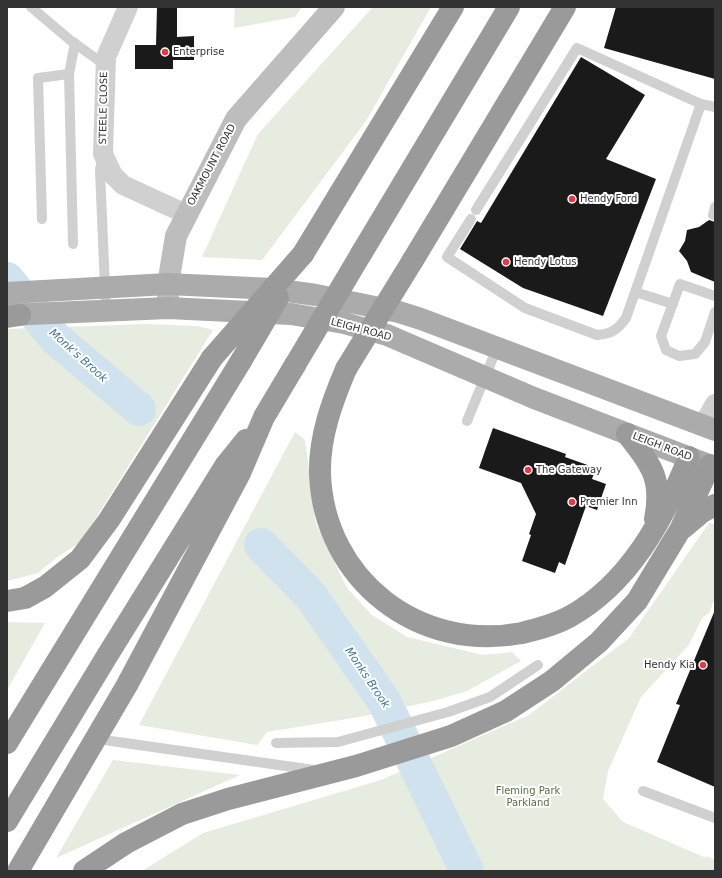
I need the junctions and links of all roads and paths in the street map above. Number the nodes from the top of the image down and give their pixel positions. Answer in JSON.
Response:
{"nodes":[{"id":1,"x":32,"y":7,"type":"edge"},
{"id":2,"x":128,"y":7,"type":"edge"},
{"id":3,"x":334,"y":7,"type":"edge"},
{"id":4,"x":453,"y":7,"type":"edge"},
{"id":5,"x":509,"y":7,"type":"edge"},
{"id":6,"x":565,"y":7,"type":"edge"},
{"id":7,"x":74,"y":43,"type":"junction"},
{"id":8,"x":105,"y":65,"type":"junction"},
{"id":9,"x":69,"y":74,"type":"junction"},
{"id":10,"x":701,"y":104,"type":"junction"},
{"id":11,"x":715,"y":107,"type":"edge"},
{"id":12,"x":103,"y":154,"type":"junction"},
{"id":13,"x":715,"y":207,"type":"edge"},
{"id":14,"x":186,"y":214,"type":"junction"},
{"id":15,"x":715,"y":215,"type":"edge"},
{"id":16,"x":42,"y":219,"type":"dead end"},
{"id":17,"x":73,"y":244,"type":"dead end"},
{"id":18,"x":303,"y":254,"type":"junction"},
{"id":19,"x":168,"y":284,"type":"junction"},
{"id":20,"x":105,"y":288,"type":"junction"},
{"id":21,"x":635,"y":292,"type":"junction"},
{"id":22,"x":7,"y":293,"type":"edge"},
{"id":23,"x":715,"y":296,"type":"edge"},
{"id":24,"x":673,"y":304,"type":"junction"},
{"id":25,"x":168,"y":308,"type":"junction"},
{"id":26,"x":106,"y":311,"type":"junction"},
{"id":27,"x":715,"y":312,"type":"edge"},
{"id":28,"x":11,"y":316,"type":"edge"},
{"id":29,"x":497,"y":348,"type":"junction"},
{"id":30,"x":484,"y":378,"type":"junction"},
{"id":31,"x":715,"y":404,"type":"edge"},
{"id":32,"x":264,"y":417,"type":"junction"},
{"id":33,"x":467,"y":422,"type":"dead end"},
{"id":34,"x":709,"y":427,"type":"edge"},
{"id":35,"x":627,"y":434,"type":"junction"},
{"id":36,"x":689,"y":457,"type":"junction"},
{"id":37,"x":713,"y":463,"type":"edge"},
{"id":38,"x":715,"y":505,"type":"edge"},
{"id":39,"x":652,"y":530,"type":"junction"},
{"id":40,"x":680,"y":530,"type":"junction"},
{"id":41,"x":7,"y":601,"type":"edge"},
{"id":42,"x":538,"y":665,"type":"dead end"},
{"id":43,"x":97,"y":739,"type":"junction"},
{"id":44,"x":7,"y":743,"type":"edge"},
{"id":45,"x":276,"y":743,"type":"dead end"},
{"id":46,"x":330,"y":773,"type":"junction"},
{"id":47,"x":643,"y":790,"type":"dead end"},
{"id":48,"x":715,"y":818,"type":"edge"},
{"id":49,"x":7,"y":821,"type":"edge"},
{"id":50,"x":18,"y":871,"type":"edge"},
{"id":51,"x":84,"y":871,"type":"edge"}],
"edges":[{"from":1,"to":7,"type":"lane"},
{"from":2,"to":8,"type":"street","name":"STEELE CLOSE"},
{"from":3,"to":14,"type":"street","name":"OAKMOUNT ROAD"},
{"from":4,"to":18,"type":"highway"},
{"from":5,"to":32,"type":"highway","bridge":true},
{"from":6,"to":39,"type":"highway","bridge":true},
{"from":7,"to":8,"type":"lane"},
{"from":7,"to":9,"type":"lane"},
{"from":8,"to":12,"type":"street","name":"STEELE CLOSE"},
{"from":9,"to":16,"type":"lane"},
{"from":9,"to":17,"type":"lane"},
{"from":10,"to":11,"type":"lane"},
{"from":10,"to":21,"type":"lane"},
{"from":10,"to":21,"type":"lane"},
{"from":12,"to":14,"type":"street","name":"STEELE CLOSE"},
{"from":12,"to":20,"type":"lane"},
{"from":13,"to":15,"type":"lane"},
{"from":14,"to":19,"type":"street","name":"OAKMOUNT ROAD"},
{"from":18,"to":41,"type":"highway","bridge":true},
{"from":18,"to":44,"type":"highway","bridge":true},
{"from":19,"to":20,"type":"main road"},
{"from":19,"to":25,"type":"street","name":"OAKMOUNT ROAD"},
{"from":19,"to":29,"type":"main road"},
{"from":20,"to":22,"type":"main road"},
{"from":20,"to":26,"type":"lane"},
{"from":21,"to":24,"type":"lane"},
{"from":23,"to":24,"type":"lane"},
{"from":24,"to":27,"type":"lane"},
{"from":25,"to":26,"type":"main road","name":"LEIGH ROAD"},
{"from":25,"to":30,"type":"main road","name":"LEIGH ROAD"},
{"from":26,"to":28,"type":"main road","name":"LEIGH ROAD"},
{"from":29,"to":30,"type":"lane"},
{"from":29,"to":34,"type":"main road"},
{"from":30,"to":33,"type":"lane"},
{"from":30,"to":35,"type":"main road","name":"LEIGH ROAD"},
{"from":31,"to":34,"type":"street"},
{"from":32,"to":43,"type":"highway"},
{"from":32,"to":49,"type":"highway"},
{"from":34,"to":36,"type":"main road"},
{"from":35,"to":36,"type":"main road","name":"LEIGH ROAD"},
{"from":35,"to":39,"type":"highway"},
{"from":36,"to":37,"type":"main road","name":"LEIGH ROAD"},
{"from":36,"to":39,"type":"highway"},
{"from":37,"to":40,"type":"highway"},
{"from":38,"to":40,"type":"highway"},
{"from":40,"to":46,"type":"highway"},
{"from":42,"to":45,"type":"lane"},
{"from":43,"to":46,"type":"lane"},
{"from":43,"to":50,"type":"highway"},
{"from":46,"to":51,"type":"highway"},
{"from":47,"to":48,"type":"lane"}]}
